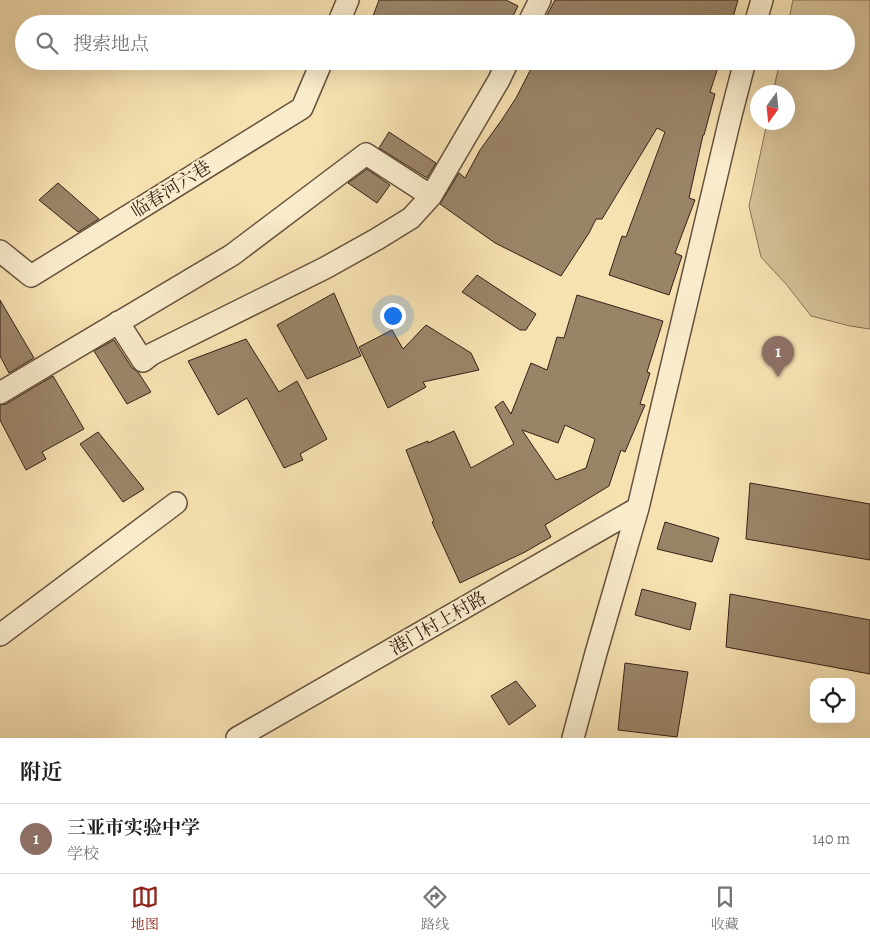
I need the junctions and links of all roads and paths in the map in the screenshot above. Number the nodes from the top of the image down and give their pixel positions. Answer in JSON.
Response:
{"nodes":[{"id":1,"x":348,"y":0,"type":"edge"},
{"id":2,"x":540,"y":0,"type":"edge"},
{"id":3,"x":762,"y":0,"type":"edge"},
{"id":4,"x":342,"y":15,"type":"edge"},
{"id":5,"x":532,"y":15,"type":"edge"},
{"id":6,"x":758,"y":15,"type":"edge"},
{"id":7,"x":318,"y":70,"type":"edge"},
{"id":8,"x":504,"y":70,"type":"edge"},
{"id":9,"x":743,"y":70,"type":"edge"},
{"id":10,"x":432,"y":196,"type":"junction"},
{"id":11,"x":0,"y":251,"type":"edge"},
{"id":12,"x":118,"y":322,"type":"junction"},
{"id":13,"x":0,"y":393,"type":"edge"},
{"id":14,"x":176,"y":503,"type":"dead end"},
{"id":15,"x":638,"y":508,"type":"junction"},
{"id":16,"x":0,"y":635,"type":"edge"},
{"id":17,"x":237,"y":738,"type":"edge"},
{"id":18,"x":573,"y":738,"type":"edge"}],
"edges":[{"from":1,"to":4,"type":"street"},
{"from":2,"to":5,"type":"street"},
{"from":3,"to":6,"type":"street"},
{"from":7,"to":11,"type":"street","name":"临春河六巷"},
{"from":8,"to":10,"type":"street"},
{"from":9,"to":15,"type":"street"},
{"from":10,"to":12,"type":"street"},
{"from":10,"to":12,"type":"street"},
{"from":12,"to":13,"type":"street"},
{"from":14,"to":16,"type":"street"},
{"from":15,"to":17,"type":"street","name":"港门村上村路"},
{"from":15,"to":18,"type":"street"}]}
